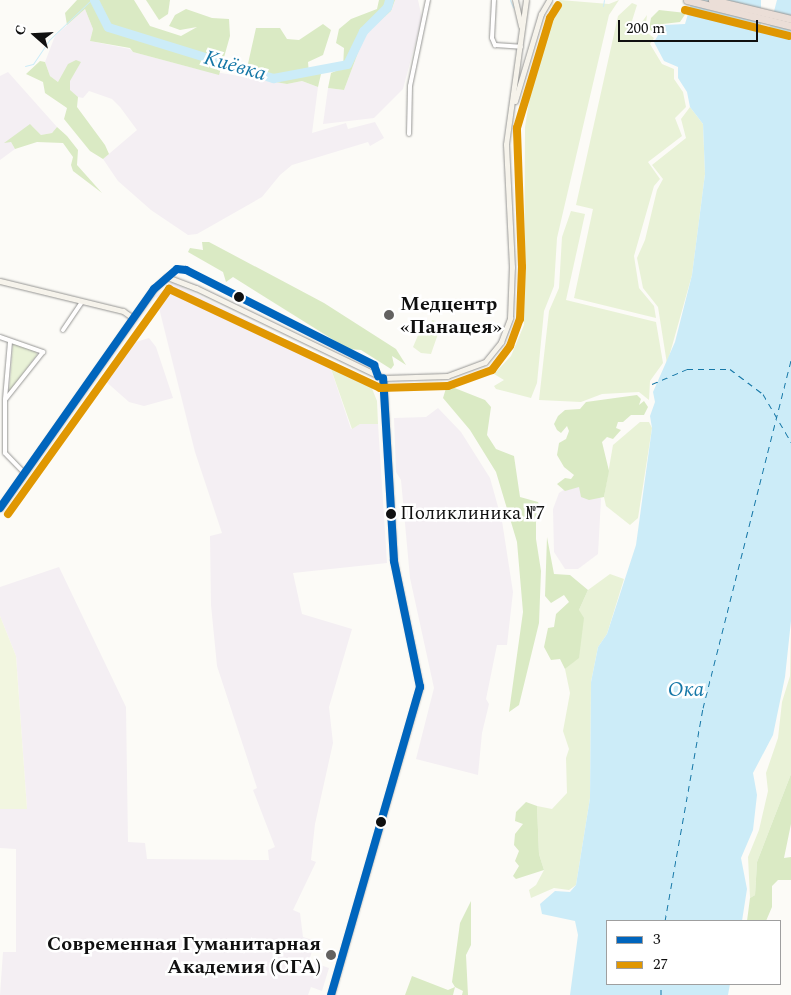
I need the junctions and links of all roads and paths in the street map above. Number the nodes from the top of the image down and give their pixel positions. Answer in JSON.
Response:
{"nodes":[{"id":1,"x":428,"y":0,"type":"edge"},
{"id":2,"x":494,"y":0,"type":"edge"},
{"id":3,"x":515,"y":0,"type":"edge"},
{"id":4,"x":526,"y":0,"type":"edge"},
{"id":5,"x":549,"y":0,"type":"edge"},
{"id":6,"x":687,"y":0,"type":"edge"},
{"id":7,"x":712,"y":0,"type":"edge"},
{"id":8,"x":791,"y":19,"type":"edge"},
{"id":9,"x":791,"y":26,"type":"edge"},
{"id":10,"x":522,"y":33,"type":"junction"},
{"id":11,"x":521,"y":47,"type":"junction"},
{"id":12,"x":511,"y":108,"type":"junction"},
{"id":13,"x":409,"y":134,"type":"dead end"},
{"id":14,"x":0,"y":281,"type":"edge"},
{"id":15,"x":82,"y":302,"type":"junction"},
{"id":16,"x":133,"y":318,"type":"junction"},
{"id":17,"x":63,"y":330,"type":"dead end"},
{"id":18,"x":0,"y":337,"type":"edge"},
{"id":19,"x":10,"y":342,"type":"junction"},
{"id":20,"x":383,"y":378,"type":"junction"},
{"id":21,"x":5,"y":400,"type":"junction"},
{"id":22,"x":24,"y":472,"type":"junction"},
{"id":23,"x":0,"y":508,"type":"edge"},
{"id":24,"x":331,"y":995,"type":"edge"}],
"edges":[{"from":1,"to":13,"type":"street"},
{"from":2,"to":11,"type":"street"},
{"from":3,"to":10,"type":"main road"},
{"from":4,"to":10,"type":"main road"},
{"from":5,"to":12,"type":"main road"},
{"from":6,"to":9,"type":"highway"},
{"from":7,"to":8,"type":"highway"},
{"from":10,"to":11,"type":"main road"},
{"from":11,"to":12,"type":"main road"},
{"from":12,"to":20,"type":"main road"},
{"from":14,"to":15,"type":"main road"},
{"from":15,"to":16,"type":"main road"},
{"from":15,"to":17,"type":"street"},
{"from":16,"to":20,"type":"main road"},
{"from":16,"to":22,"type":"main road"},
{"from":18,"to":19,"type":"street"},
{"from":19,"to":21,"type":"street"},
{"from":19,"to":21,"type":"street"},
{"from":20,"to":24,"type":"main road"},
{"from":21,"to":22,"type":"street"},
{"from":22,"to":23,"type":"main road"}]}
